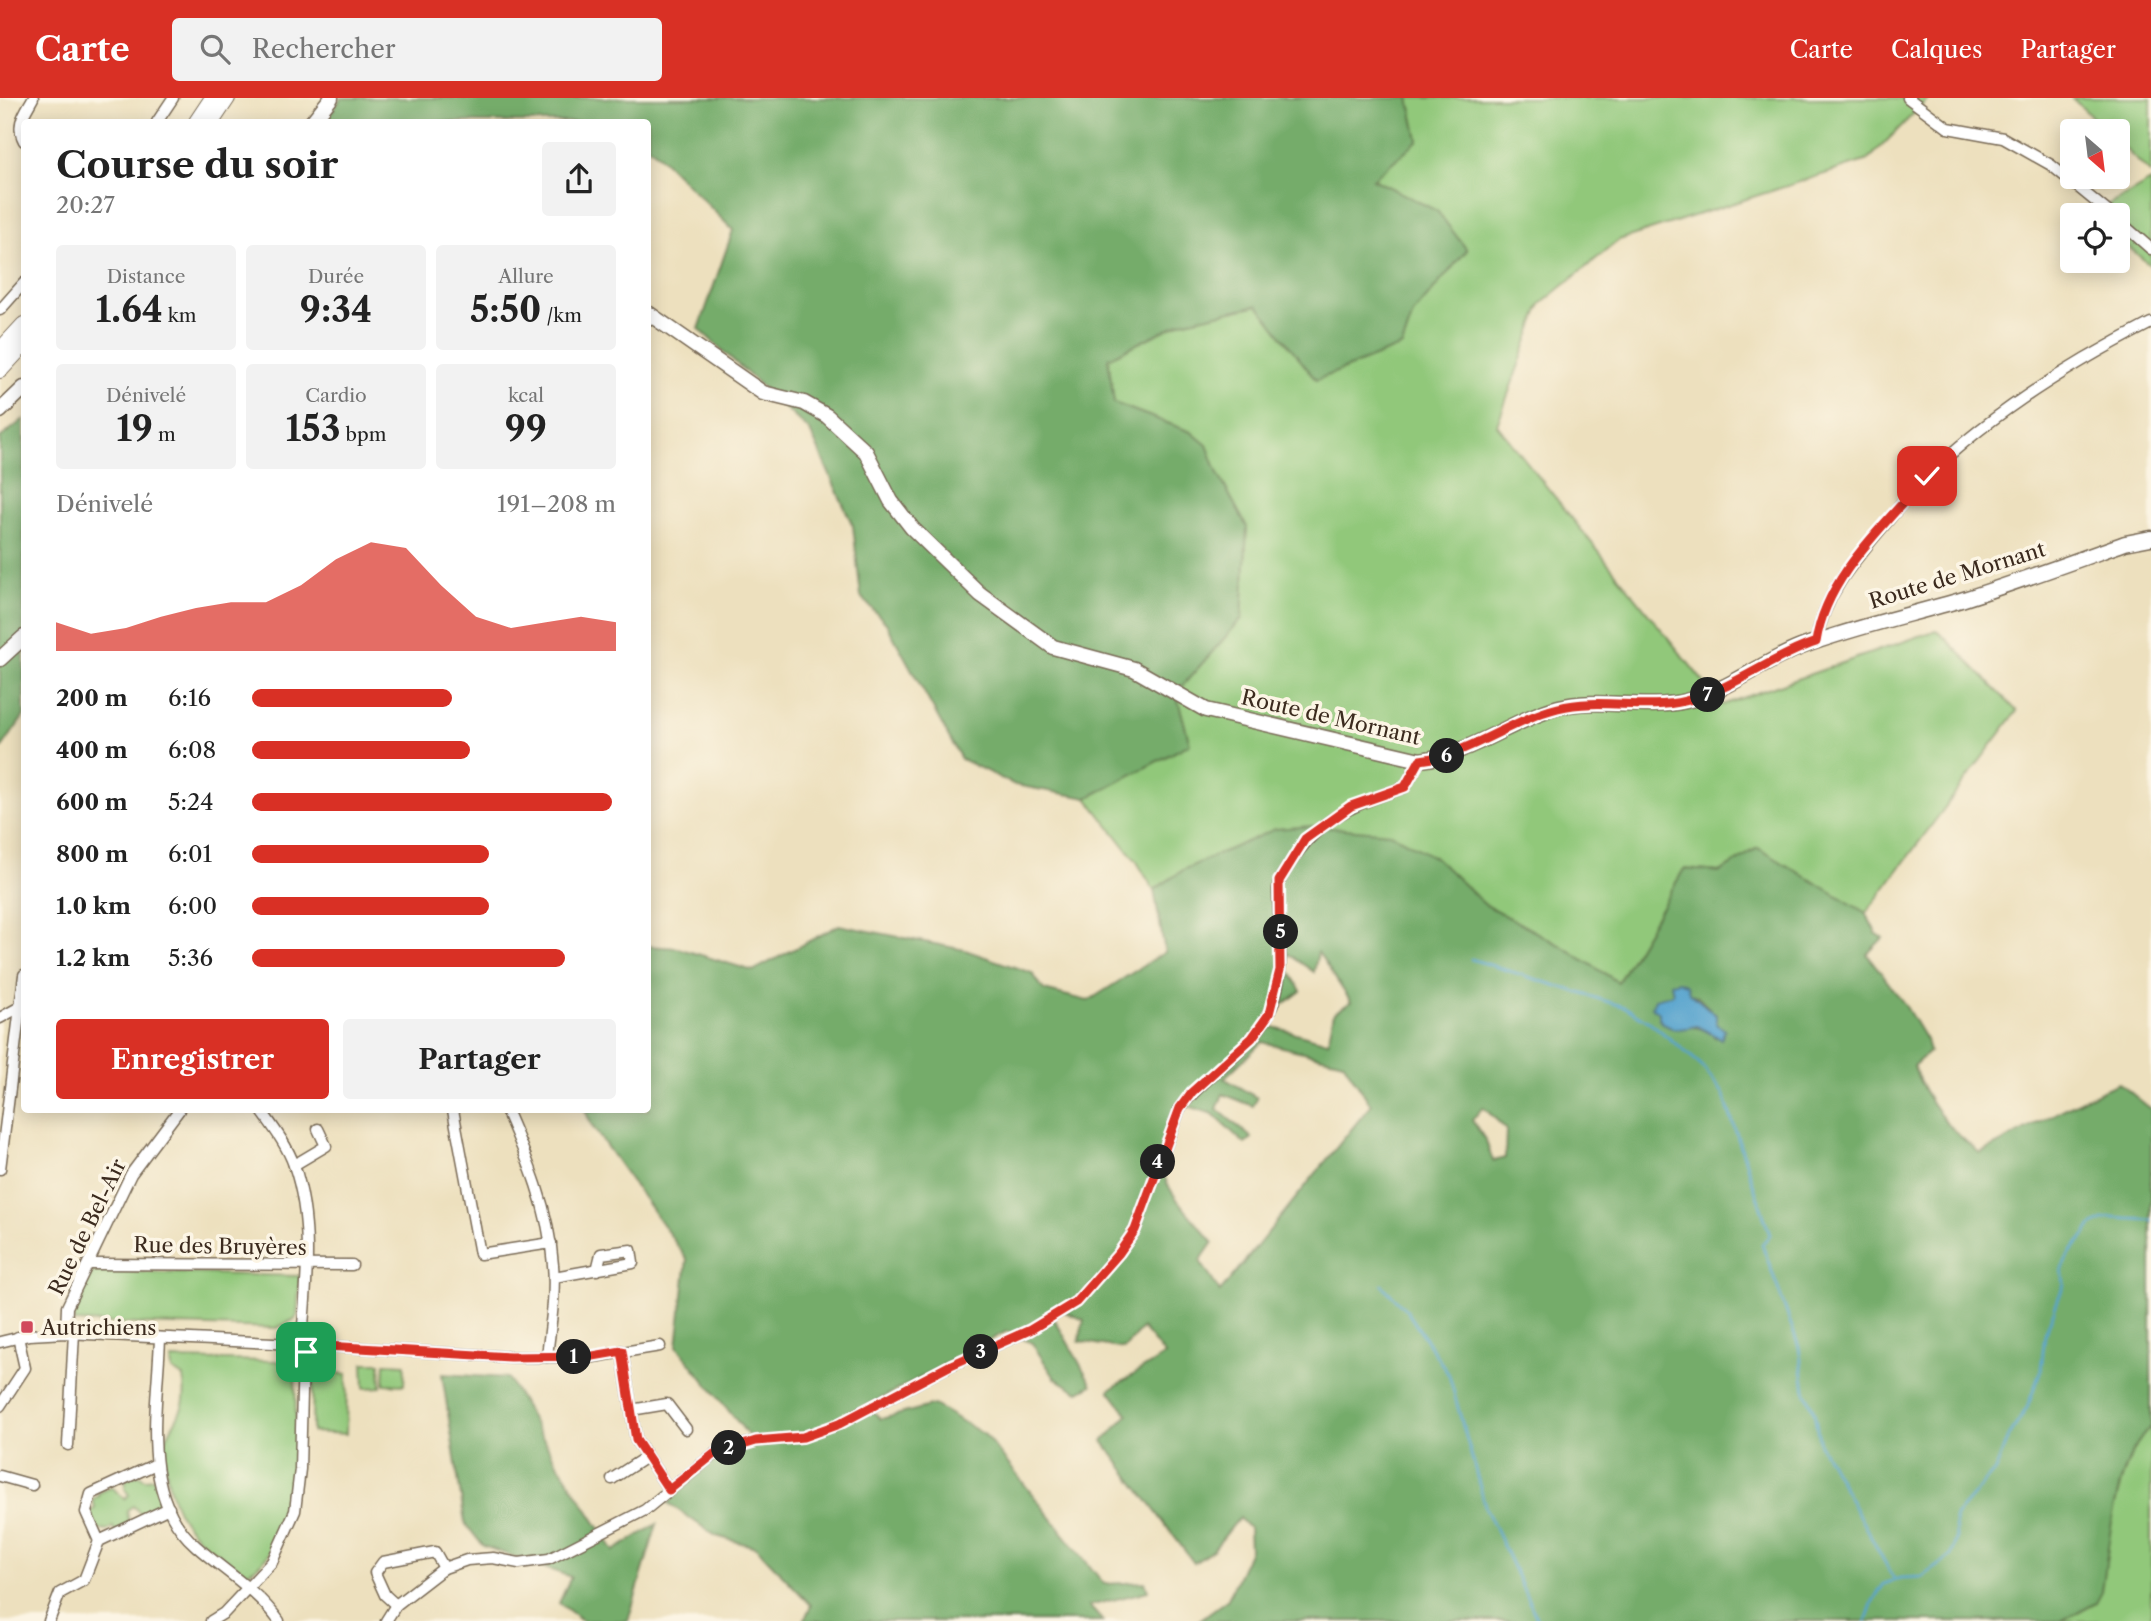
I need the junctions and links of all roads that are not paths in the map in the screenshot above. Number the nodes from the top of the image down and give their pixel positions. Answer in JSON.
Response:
{"nodes":[{"id":1,"x":33,"y":98,"type":"edge"},
{"id":2,"x":173,"y":98,"type":"edge"},
{"id":3,"x":213,"y":98,"type":"edge"},
{"id":4,"x":227,"y":98,"type":"edge"},
{"id":5,"x":331,"y":98,"type":"edge"},
{"id":6,"x":1908,"y":98,"type":"edge"},
{"id":7,"x":159,"y":119,"type":"edge"},
{"id":8,"x":199,"y":119,"type":"edge"},
{"id":9,"x":213,"y":119,"type":"edge"},
{"id":10,"x":314,"y":119,"type":"edge"},
{"id":11,"x":21,"y":135,"type":"edge"},
{"id":12,"x":2097,"y":203,"type":"edge"},
{"id":13,"x":2130,"y":231,"type":"edge"},
{"id":14,"x":2151,"y":249,"type":"edge"},
{"id":15,"x":21,"y":287,"type":"edge"},
{"id":16,"x":0,"y":310,"type":"edge"},
{"id":17,"x":651,"y":315,"type":"edge"},
{"id":18,"x":2151,"y":323,"type":"edge"},
{"id":19,"x":21,"y":328,"type":"edge"},
{"id":20,"x":21,"y":347,"type":"edge"},
{"id":21,"x":0,"y":351,"type":"edge"},
{"id":22,"x":0,"y":370,"type":"edge"},
{"id":23,"x":21,"y":391,"type":"edge"},
{"id":24,"x":0,"y":411,"type":"edge"},
{"id":25,"x":2151,"y":538,"type":"edge"},
{"id":26,"x":21,"y":641,"type":"edge"},
{"id":27,"x":1816,"y":642,"type":"junction"},
{"id":28,"x":0,"y":659,"type":"edge"},
{"id":29,"x":1420,"y":760,"type":"junction"},
{"id":30,"x":21,"y":992,"type":"edge"},
{"id":31,"x":18,"y":1008,"type":"junction"},
{"id":32,"x":0,"y":1018,"type":"edge"},
{"id":33,"x":177,"y":1113,"type":"edge"},
{"id":34,"x":263,"y":1113,"type":"edge"},
{"id":35,"x":454,"y":1113,"type":"edge"},
{"id":36,"x":507,"y":1113,"type":"edge"},
{"id":37,"x":318,"y":1129,"type":"dead end"},
{"id":38,"x":294,"y":1165,"type":"junction"},
{"id":39,"x":0,"y":1169,"type":"edge"},
{"id":40,"x":551,"y":1242,"type":"junction"},
{"id":41,"x":88,"y":1264,"type":"junction"},
{"id":42,"x":352,"y":1265,"type":"dead end"},
{"id":43,"x":307,"y":1268,"type":"junction"},
{"id":44,"x":597,"y":1270,"type":"dead end"},
{"id":45,"x":554,"y":1277,"type":"junction"},
{"id":46,"x":70,"y":1333,"type":"junction"},
{"id":47,"x":18,"y":1336,"type":"junction"},
{"id":48,"x":160,"y":1338,"type":"junction"},
{"id":49,"x":0,"y":1342,"type":"edge"},
{"id":50,"x":302,"y":1344,"type":"junction"},
{"id":51,"x":660,"y":1346,"type":"dead end"},
{"id":52,"x":622,"y":1351,"type":"junction"},
{"id":53,"x":547,"y":1357,"type":"junction"},
{"id":54,"x":0,"y":1406,"type":"edge"},
{"id":55,"x":631,"y":1410,"type":"junction"},
{"id":56,"x":686,"y":1429,"type":"dead end"},
{"id":57,"x":68,"y":1445,"type":"dead end"},
{"id":58,"x":646,"y":1457,"type":"junction"},
{"id":59,"x":156,"y":1464,"type":"junction"},
{"id":60,"x":0,"y":1476,"type":"edge"},
{"id":61,"x":612,"y":1479,"type":"dead end"},
{"id":62,"x":32,"y":1485,"type":"dead end"},
{"id":63,"x":669,"y":1490,"type":"junction"},
{"id":64,"x":169,"y":1508,"type":"junction"},
{"id":65,"x":99,"y":1541,"type":"junction"},
{"id":66,"x":444,"y":1568,"type":"junction"},
{"id":67,"x":250,"y":1587,"type":"junction"},
{"id":68,"x":396,"y":1605,"type":"junction"},
{"id":69,"x":49,"y":1621,"type":"edge"},
{"id":70,"x":211,"y":1621,"type":"edge"},
{"id":71,"x":279,"y":1621,"type":"edge"},
{"id":72,"x":386,"y":1621,"type":"edge"}],
"edges":[{"from":1,"to":11,"type":"street"},
{"from":2,"to":7,"type":"street"},
{"from":3,"to":8,"type":"highway"},
{"from":4,"to":9,"type":"highway"},
{"from":5,"to":10,"type":"main road"},
{"from":6,"to":12,"type":"street"},
{"from":13,"to":14,"type":"street"},
{"from":15,"to":16,"type":"street"},
{"from":17,"to":29,"type":"main road","name":"Route de Mornant"},
{"from":18,"to":27,"type":"street"},
{"from":19,"to":21,"type":"highway"},
{"from":20,"to":22,"type":"highway"},
{"from":23,"to":24,"type":"main road"},
{"from":25,"to":27,"type":"main road","name":"Route de Mornant"},
{"from":26,"to":28,"type":"main road"},
{"from":27,"to":29,"type":"main road","name":"Route de Mornant"},
{"from":29,"to":63,"type":"street"},
{"from":30,"to":31,"type":"street"},
{"from":31,"to":32,"type":"street"},
{"from":31,"to":39,"type":"street"},
{"from":33,"to":41,"type":"street","name":"Rue de Bel-Air"},
{"from":34,"to":38,"type":"street"},
{"from":35,"to":40,"type":"street"},
{"from":36,"to":40,"type":"street"},
{"from":37,"to":38,"type":"street"},
{"from":38,"to":43,"type":"street"},
{"from":40,"to":45,"type":"street"},
{"from":41,"to":43,"type":"street","name":"Rue des Bruyères"},
{"from":41,"to":46,"type":"street","name":"Rue de Bel-Air"},
{"from":42,"to":43,"type":"street","name":"Rue des Bruyères"},
{"from":43,"to":50,"type":"street"},
{"from":44,"to":45,"type":"street"},
{"from":45,"to":53,"type":"street"},
{"from":46,"to":47,"type":"street"},
{"from":46,"to":48,"type":"street"},
{"from":46,"to":57,"type":"street","name":"Rue de Bel-Air"},
{"from":47,"to":49,"type":"street"},
{"from":47,"to":54,"type":"street"},
{"from":48,"to":50,"type":"street"},
{"from":48,"to":59,"type":"street"},
{"from":50,"to":53,"type":"street"},
{"from":50,"to":67,"type":"street"},
{"from":51,"to":52,"type":"street"},
{"from":52,"to":53,"type":"street"},
{"from":52,"to":55,"type":"street"},
{"from":55,"to":56,"type":"street"},
{"from":55,"to":58,"type":"street"},
{"from":58,"to":61,"type":"street"},
{"from":58,"to":63,"type":"street"},
{"from":59,"to":64,"type":"street"},
{"from":59,"to":65,"type":"street"},
{"from":60,"to":62,"type":"street"},
{"from":63,"to":66,"type":"street"},
{"from":64,"to":65,"type":"street"},
{"from":64,"to":67,"type":"street"},
{"from":65,"to":69,"type":"street"},
{"from":66,"to":68,"type":"street"},
{"from":66,"to":68,"type":"street"},
{"from":67,"to":70,"type":"street"},
{"from":67,"to":71,"type":"street"},
{"from":68,"to":72,"type":"street"}]}
